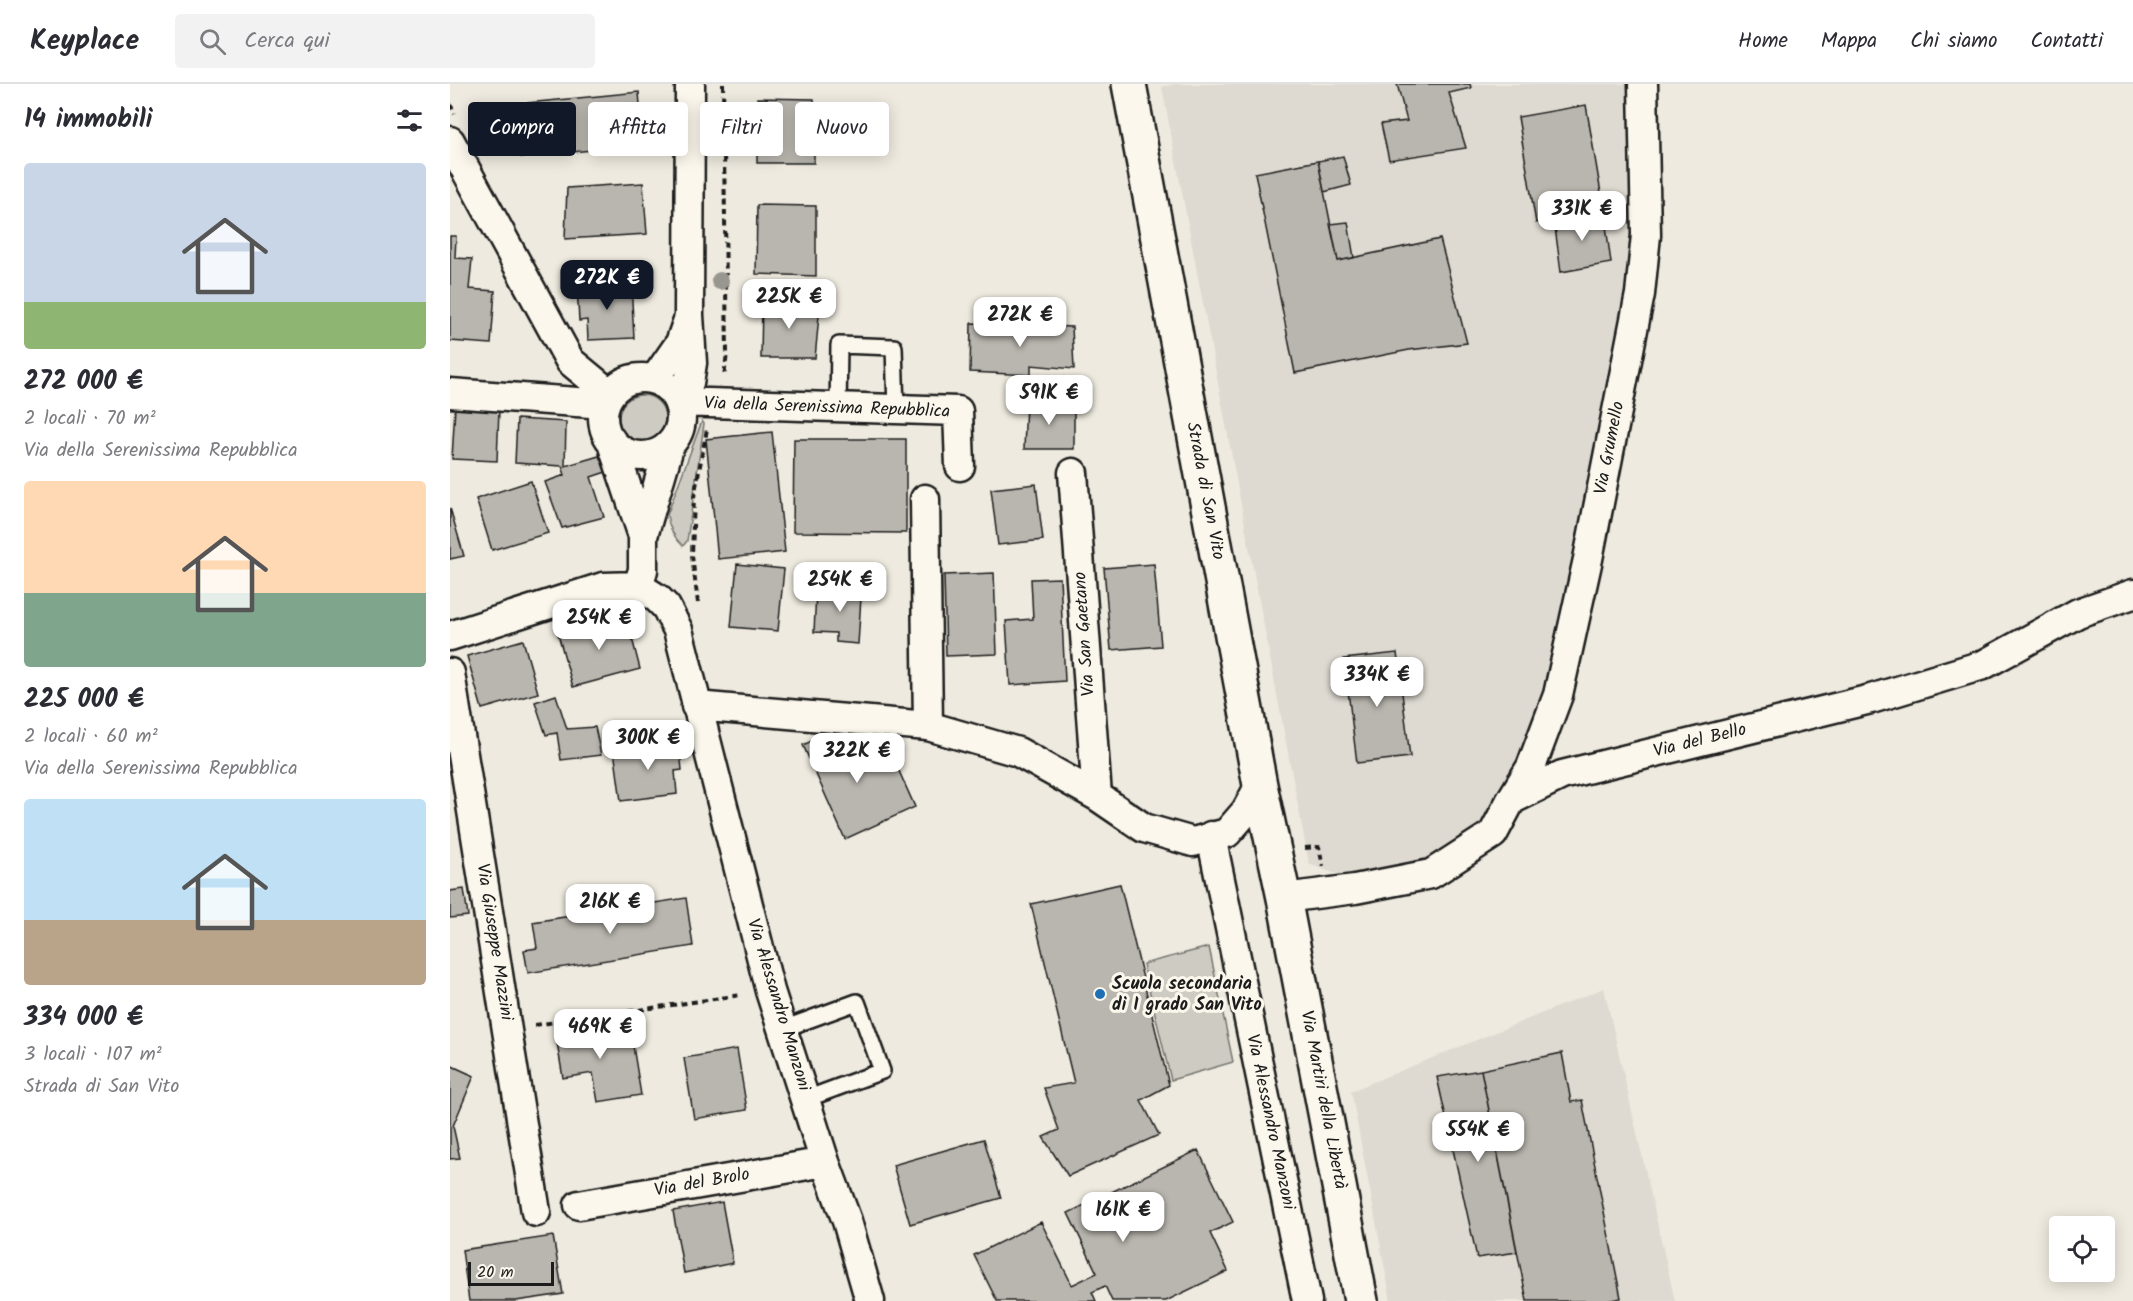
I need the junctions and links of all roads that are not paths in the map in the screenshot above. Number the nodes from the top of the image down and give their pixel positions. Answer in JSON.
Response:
{"nodes":[{"id":1,"x":690,"y":84,"type":"edge"},
{"id":2,"x":1129,"y":84,"type":"edge"},
{"id":3,"x":1643,"y":84,"type":"edge"},
{"id":4,"x":453,"y":127,"type":"edge"},
{"id":5,"x":689,"y":315,"type":"junction"},
{"id":6,"x":652,"y":379,"type":"junction"},
{"id":7,"x":450,"y":393,"type":"edge"},
{"id":8,"x":607,"y":399,"type":"junction"},
{"id":9,"x":677,"y":399,"type":"junction"},
{"id":10,"x":838,"y":409,"type":"junction"},
{"id":11,"x":896,"y":410,"type":"junction"},
{"id":12,"x":611,"y":440,"type":"junction"},
{"id":13,"x":670,"y":444,"type":"junction"},
{"id":14,"x":960,"y":466,"type":"dead end"},
{"id":15,"x":1073,"y":473,"type":"dead end"},
{"id":16,"x":925,"y":499,"type":"dead end"},
{"id":17,"x":643,"y":537,"type":"junction"},
{"id":18,"x":638,"y":586,"type":"junction"},
{"id":19,"x":2133,"y":594,"type":"edge"},
{"id":20,"x":450,"y":636,"type":"edge"},
{"id":21,"x":450,"y":673,"type":"edge"},
{"id":22,"x":696,"y":706,"type":"junction"},
{"id":23,"x":928,"y":726,"type":"junction"},
{"id":24,"x":1260,"y":785,"type":"junction"},
{"id":25,"x":1097,"y":796,"type":"junction"},
{"id":26,"x":1511,"y":800,"type":"junction"},
{"id":27,"x":1211,"y":836,"type":"junction"},
{"id":28,"x":1284,"y":898,"type":"junction"},
{"id":29,"x":783,"y":1029,"type":"junction"},
{"id":30,"x":806,"y":1099,"type":"junction"},
{"id":31,"x":825,"y":1162,"type":"junction"},
{"id":32,"x":579,"y":1205,"type":"dead end"},
{"id":33,"x":536,"y":1212,"type":"dead end"},
{"id":34,"x":870,"y":1301,"type":"edge"},
{"id":35,"x":1306,"y":1301,"type":"edge"},
{"id":36,"x":1361,"y":1301,"type":"edge"}],
"edges":[{"from":1,"to":5,"type":"street","name":"Via della Serenissima Repubblica"},
{"from":2,"to":24,"type":"main road","name":"Strada di San Vito"},
{"from":3,"to":26,"type":"street","name":"Via Grumello"},
{"from":4,"to":8,"type":"street"},
{"from":5,"to":6,"type":"street","name":"Via della Serenissima Repubblica"},
{"from":5,"to":9,"type":"street","name":"Via della Serenissima Repubblica"},
{"from":6,"to":8,"type":"street"},
{"from":6,"to":9,"type":"street"},
{"from":7,"to":8,"type":"street"},
{"from":8,"to":12,"type":"street","name":"Via della Serenissima Repubblica"},
{"from":9,"to":10,"type":"street","name":"Via della Serenissima Repubblica"},
{"from":9,"to":13,"type":"street","name":"Via della Serenissima Repubblica"},
{"from":10,"to":11,"type":"street","name":"Via della Serenissima Repubblica"},
{"from":10,"to":11,"type":"lane"},
{"from":11,"to":14,"type":"street","name":"Via della Serenissima Repubblica"},
{"from":12,"to":13,"type":"street"},
{"from":12,"to":17,"type":"street","name":"Via della Serenissima Repubblica"},
{"from":13,"to":17,"type":"street","name":"Via della Serenissima Repubblica"},
{"from":15,"to":25,"type":"street","name":"Via San Gaetano"},
{"from":16,"to":23,"type":"street"},
{"from":17,"to":18,"type":"street","name":"Via della Serenissima Repubblica"},
{"from":18,"to":20,"type":"street"},
{"from":18,"to":22,"type":"street"},
{"from":19,"to":26,"type":"street","name":"Via del Bello"},
{"from":21,"to":33,"type":"street","name":"Via Giuseppe Mazzini"},
{"from":22,"to":23,"type":"street"},
{"from":22,"to":29,"type":"street","name":"Via Alessandro Manzoni"},
{"from":23,"to":25,"type":"street"},
{"from":24,"to":27,"type":"street"},
{"from":24,"to":28,"type":"main road","name":"Strada di San Vito"},
{"from":25,"to":27,"type":"street"},
{"from":26,"to":28,"type":"street"},
{"from":27,"to":35,"type":"street","name":"Via Alessandro Manzoni"},
{"from":28,"to":36,"type":"main road","name":"Via Martiri della Libertà"},
{"from":29,"to":30,"type":"street","name":"Via Alessandro Manzoni"},
{"from":29,"to":30,"type":"lane"},
{"from":30,"to":31,"type":"street","name":"Via Alessandro Manzoni"},
{"from":31,"to":32,"type":"street","name":"Via del Brolo"},
{"from":31,"to":34,"type":"street","name":"Via Alessandro Manzoni"}]}
